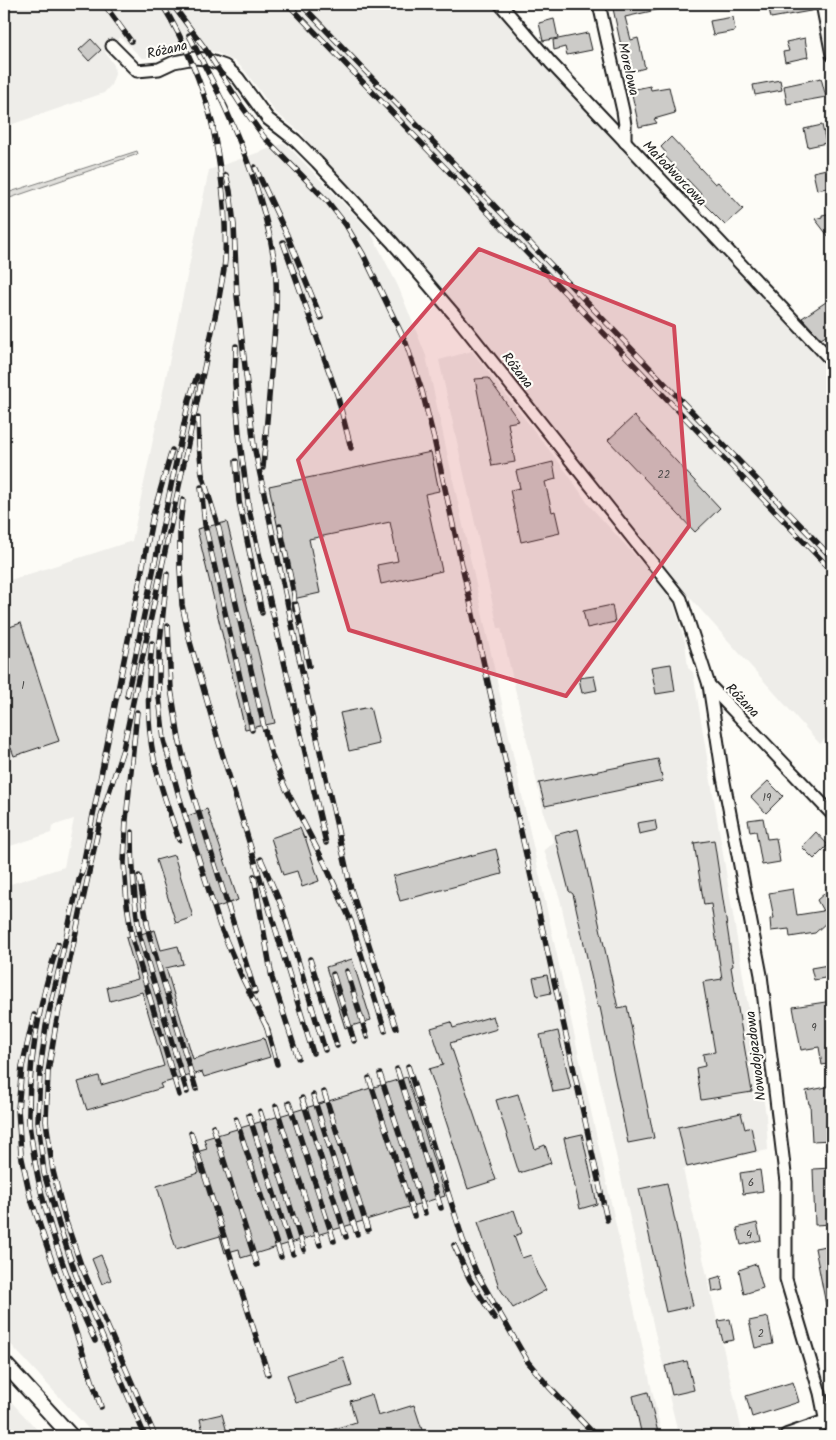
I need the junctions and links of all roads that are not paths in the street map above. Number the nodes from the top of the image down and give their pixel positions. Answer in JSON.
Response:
{"nodes":[{"id":1,"x":500,"y":4,"type":"edge"},
{"id":2,"x":599,"y":4,"type":"edge"},
{"id":3,"x":822,"y":4,"type":"edge"},
{"id":4,"x":831,"y":37,"type":"edge"},
{"id":5,"x":112,"y":46,"type":"dead end"},
{"id":6,"x":832,"y":55,"type":"edge"},
{"id":7,"x":624,"y":142,"type":"junction"},
{"id":8,"x":832,"y":361,"type":"edge"},
{"id":9,"x":709,"y":685,"type":"junction"},
{"id":10,"x":832,"y":814,"type":"edge"},
{"id":11,"x":4,"y":1363,"type":"edge"},
{"id":12,"x":829,"y":1421,"type":"edge"},
{"id":13,"x":71,"y":1436,"type":"edge"},
{"id":14,"x":787,"y":1436,"type":"edge"}],
"edges":[{"from":1,"to":7,"type":"street","name":"Małodworcowa"},
{"from":2,"to":7,"type":"street","name":"Morelowa"},
{"from":3,"to":4,"type":"street"},
{"from":4,"to":6,"type":"street"},
{"from":5,"to":9,"type":"street","name":"Różana"},
{"from":7,"to":8,"type":"street","name":"Małodworcowa"},
{"from":9,"to":10,"type":"street","name":"Różana"},
{"from":9,"to":12,"type":"street","name":"Nowodojazdowa"},
{"from":11,"to":13,"type":"street"},
{"from":12,"to":14,"type":"street"}]}
